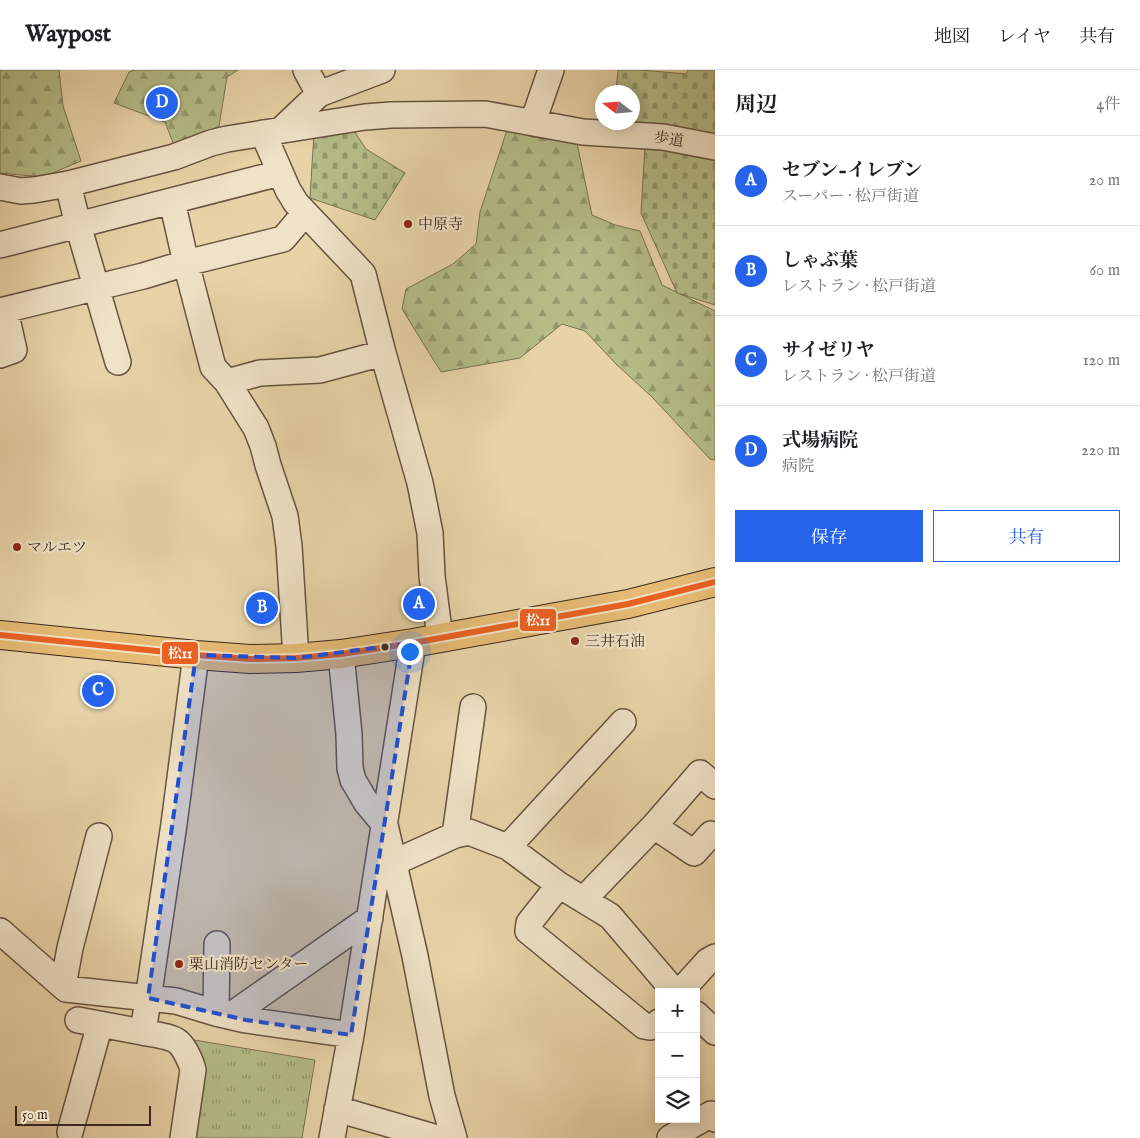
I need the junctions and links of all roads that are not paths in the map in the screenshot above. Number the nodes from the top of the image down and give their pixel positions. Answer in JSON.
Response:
{"nodes":[{"id":1,"x":306,"y":70,"type":"edge"},
{"id":2,"x":382,"y":70,"type":"edge"},
{"id":3,"x":551,"y":70,"type":"edge"},
{"id":4,"x":320,"y":94,"type":"junction"},
{"id":5,"x":533,"y":122,"type":"junction"},
{"id":6,"x":272,"y":131,"type":"junction"},
{"id":7,"x":715,"y":147,"type":"edge"},
{"id":8,"x":280,"y":173,"type":"junction"},
{"id":9,"x":68,"y":184,"type":"junction"},
{"id":10,"x":0,"y":187,"type":"edge"},
{"id":11,"x":172,"y":201,"type":"junction"},
{"id":12,"x":305,"y":213,"type":"junction"},
{"id":13,"x":78,"y":225,"type":"junction"},
{"id":14,"x":0,"y":245,"type":"edge"},
{"id":15,"x":186,"y":262,"type":"junction"},
{"id":16,"x":96,"y":288,"type":"junction"},
{"id":17,"x":2,"y":309,"type":"edge"},
{"id":18,"x":383,"y":353,"type":"junction"},
{"id":19,"x":0,"y":355,"type":"edge"},
{"id":20,"x":118,"y":362,"type":"dead end"},
{"id":21,"x":227,"y":382,"type":"junction"},
{"id":22,"x":715,"y":582,"type":"edge"},
{"id":23,"x":0,"y":635,"type":"edge"},
{"id":24,"x":440,"y":638,"type":"junction"},
{"id":25,"x":414,"y":643,"type":"junction"},
{"id":26,"x":341,"y":654,"type":"junction"},
{"id":27,"x":196,"y":655,"type":"junction"},
{"id":28,"x":296,"y":658,"type":"junction"},
{"id":29,"x":473,"y":707,"type":"dead end"},
{"id":30,"x":623,"y":722,"type":"dead end"},
{"id":31,"x":715,"y":786,"type":"edge"},
{"id":32,"x":385,"y":826,"type":"junction"},
{"id":33,"x":654,"y":826,"type":"junction"},
{"id":34,"x":714,"y":833,"type":"edge"},
{"id":35,"x":455,"y":835,"type":"junction"},
{"id":36,"x":99,"y":836,"type":"dead end"},
{"id":37,"x":508,"y":847,"type":"junction"},
{"id":38,"x":393,"y":863,"type":"junction"},
{"id":39,"x":559,"y":885,"type":"junction"},
{"id":40,"x":584,"y":899,"type":"junction"},
{"id":41,"x":370,"y":918,"type":"junction"},
{"id":42,"x":0,"y":931,"type":"edge"},
{"id":43,"x":217,"y":944,"type":"dead end"},
{"id":44,"x":715,"y":957,"type":"edge"},
{"id":45,"x":62,"y":986,"type":"junction"},
{"id":46,"x":672,"y":988,"type":"edge"},
{"id":47,"x":684,"y":988,"type":"edge"},
{"id":48,"x":148,"y":998,"type":"junction"},
{"id":49,"x":223,"y":1014,"type":"junction"},
{"id":50,"x":700,"y":1018,"type":"edge"},
{"id":51,"x":655,"y":1026,"type":"edge"},
{"id":52,"x":142,"y":1032,"type":"junction"},
{"id":53,"x":715,"y":1032,"type":"edge"},
{"id":54,"x":351,"y":1035,"type":"junction"},
{"id":55,"x":338,"y":1109,"type":"junction"},
{"id":56,"x":714,"y":1116,"type":"edge"},
{"id":57,"x":70,"y":1132,"type":"dead end"},
{"id":58,"x":183,"y":1138,"type":"edge"},
{"id":59,"x":332,"y":1138,"type":"edge"},
{"id":60,"x":437,"y":1138,"type":"edge"},
{"id":61,"x":454,"y":1138,"type":"edge"},
{"id":62,"x":670,"y":1138,"type":"edge"}],
"edges":[{"from":1,"to":4,"type":"street"},
{"from":2,"to":4,"type":"street"},
{"from":3,"to":5,"type":"street"},
{"from":4,"to":6,"type":"street"},
{"from":5,"to":6,"type":"street","name":"歩道"},
{"from":5,"to":7,"type":"street","name":"歩道"},
{"from":6,"to":8,"type":"street"},
{"from":6,"to":9,"type":"street","name":"歩道"},
{"from":8,"to":11,"type":"street"},
{"from":8,"to":12,"type":"street"},
{"from":9,"to":10,"type":"street","name":"歩道"},
{"from":9,"to":13,"type":"street"},
{"from":11,"to":13,"type":"street"},
{"from":11,"to":15,"type":"street"},
{"from":12,"to":15,"type":"street"},
{"from":12,"to":18,"type":"street"},
{"from":13,"to":14,"type":"street"},
{"from":13,"to":16,"type":"street"},
{"from":15,"to":16,"type":"street"},
{"from":15,"to":21,"type":"street"},
{"from":16,"to":17,"type":"street"},
{"from":16,"to":20,"type":"street"},
{"from":17,"to":19,"type":"street"},
{"from":18,"to":21,"type":"street"},
{"from":18,"to":24,"type":"street"},
{"from":21,"to":28,"type":"street"},
{"from":22,"to":24,"type":"main road"},
{"from":23,"to":27,"type":"main road"},
{"from":24,"to":25,"type":"main road"},
{"from":25,"to":26,"type":"main road"},
{"from":25,"to":32,"type":"street"},
{"from":26,"to":28,"type":"main road"},
{"from":26,"to":32,"type":"street"},
{"from":27,"to":28,"type":"main road"},
{"from":27,"to":48,"type":"street"},
{"from":29,"to":35,"type":"street"},
{"from":30,"to":37,"type":"street"},
{"from":31,"to":33,"type":"street"},
{"from":32,"to":38,"type":"street"},
{"from":32,"to":41,"type":"street"},
{"from":33,"to":34,"type":"street"},
{"from":33,"to":40,"type":"street"},
{"from":35,"to":37,"type":"street"},
{"from":35,"to":38,"type":"street"},
{"from":36,"to":45,"type":"street"},
{"from":37,"to":39,"type":"street"},
{"from":38,"to":61,"type":"street"},
{"from":39,"to":40,"type":"street"},
{"from":39,"to":51,"type":"street"},
{"from":40,"to":46,"type":"street"},
{"from":41,"to":49,"type":"street"},
{"from":41,"to":54,"type":"street"},
{"from":42,"to":45,"type":"street"},
{"from":43,"to":49,"type":"street"},
{"from":44,"to":47,"type":"street"},
{"from":45,"to":48,"type":"street"},
{"from":48,"to":49,"type":"street"},
{"from":48,"to":52,"type":"street"},
{"from":49,"to":54,"type":"street"},
{"from":50,"to":53,"type":"street"},
{"from":52,"to":57,"type":"street"},
{"from":52,"to":58,"type":"street"},
{"from":54,"to":55,"type":"street"},
{"from":55,"to":59,"type":"street"},
{"from":55,"to":60,"type":"street"},
{"from":56,"to":62,"type":"street"}]}
